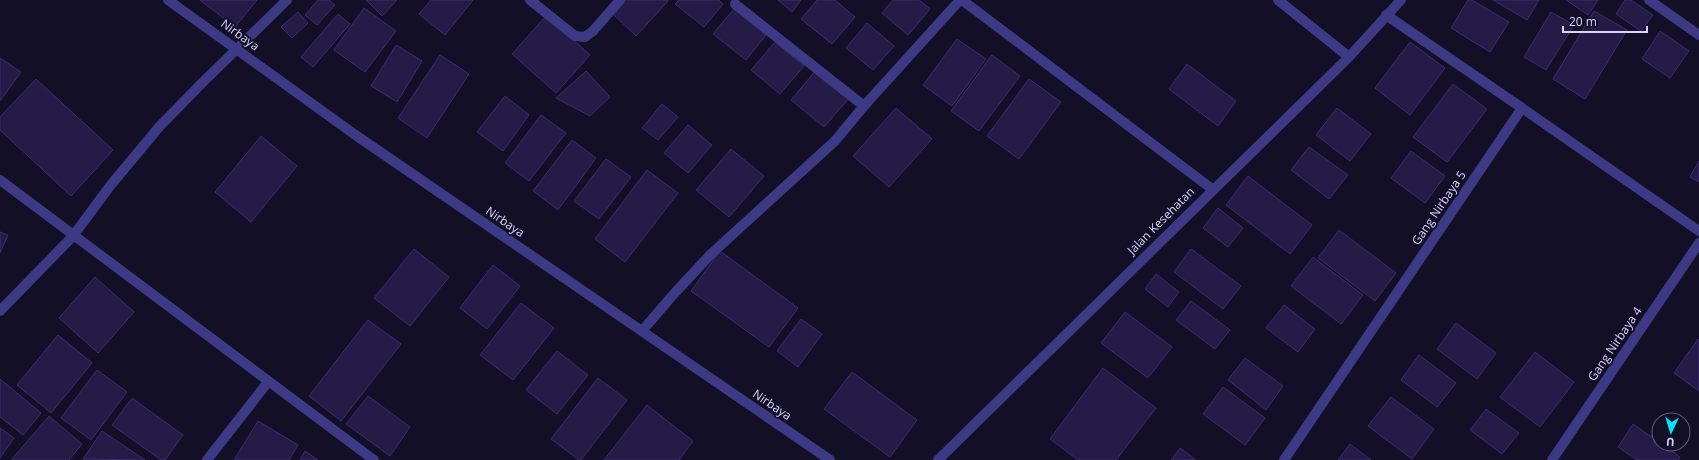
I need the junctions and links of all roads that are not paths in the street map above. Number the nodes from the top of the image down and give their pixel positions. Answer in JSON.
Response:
{"nodes":[{"id":1,"x":168,"y":0,"type":"edge"},
{"id":2,"x":287,"y":0,"type":"edge"},
{"id":3,"x":530,"y":0,"type":"edge"},
{"id":4,"x":620,"y":0,"type":"edge"},
{"id":5,"x":961,"y":0,"type":"edge"},
{"id":6,"x":1278,"y":0,"type":"edge"},
{"id":7,"x":1401,"y":0,"type":"edge"},
{"id":8,"x":1649,"y":0,"type":"edge"},
{"id":9,"x":736,"y":4,"type":"dead end"},
{"id":10,"x":1386,"y":15,"type":"junction"},
{"id":11,"x":1699,"y":35,"type":"edge"},
{"id":12,"x":238,"y":49,"type":"junction"},
{"id":13,"x":1349,"y":57,"type":"junction"},
{"id":14,"x":864,"y":106,"type":"junction"},
{"id":15,"x":1522,"y":108,"type":"junction"},
{"id":16,"x":0,"y":180,"type":"edge"},
{"id":17,"x":1212,"y":189,"type":"junction"},
{"id":18,"x":1699,"y":231,"type":"edge"},
{"id":19,"x":73,"y":236,"type":"junction"},
{"id":20,"x":1699,"y":243,"type":"edge"},
{"id":21,"x":0,"y":311,"type":"edge"},
{"id":22,"x":642,"y":331,"type":"junction"},
{"id":23,"x":268,"y":382,"type":"junction"},
{"id":24,"x":207,"y":460,"type":"edge"},
{"id":25,"x":374,"y":460,"type":"edge"},
{"id":26,"x":830,"y":460,"type":"edge"},
{"id":27,"x":938,"y":460,"type":"edge"},
{"id":28,"x":1284,"y":460,"type":"edge"},
{"id":29,"x":1552,"y":460,"type":"edge"}],
"edges":[{"from":1,"to":12,"type":"street","name":"Nirbaya"},
{"from":2,"to":12,"type":"street"},
{"from":3,"to":4,"type":"street"},
{"from":5,"to":14,"type":"street"},
{"from":5,"to":17,"type":"street"},
{"from":6,"to":13,"type":"street"},
{"from":7,"to":10,"type":"street","name":"Jalan Kesehatan"},
{"from":8,"to":11,"type":"street"},
{"from":9,"to":14,"type":"street"},
{"from":10,"to":13,"type":"street","name":"Jalan Kesehatan"},
{"from":10,"to":15,"type":"street"},
{"from":12,"to":19,"type":"street"},
{"from":12,"to":22,"type":"street","name":"Nirbaya"},
{"from":13,"to":17,"type":"street","name":"Jalan Kesehatan"},
{"from":14,"to":22,"type":"street"},
{"from":15,"to":18,"type":"street"},
{"from":15,"to":28,"type":"street","name":"Gang Nirbaya 5"},
{"from":16,"to":19,"type":"street"},
{"from":17,"to":27,"type":"street","name":"Jalan Kesehatan"},
{"from":19,"to":21,"type":"street"},
{"from":19,"to":23,"type":"street"},
{"from":20,"to":29,"type":"street","name":"Gang Nirbaya 4"},
{"from":22,"to":26,"type":"street","name":"Nirbaya"},
{"from":23,"to":24,"type":"street"},
{"from":23,"to":25,"type":"street"}]}
